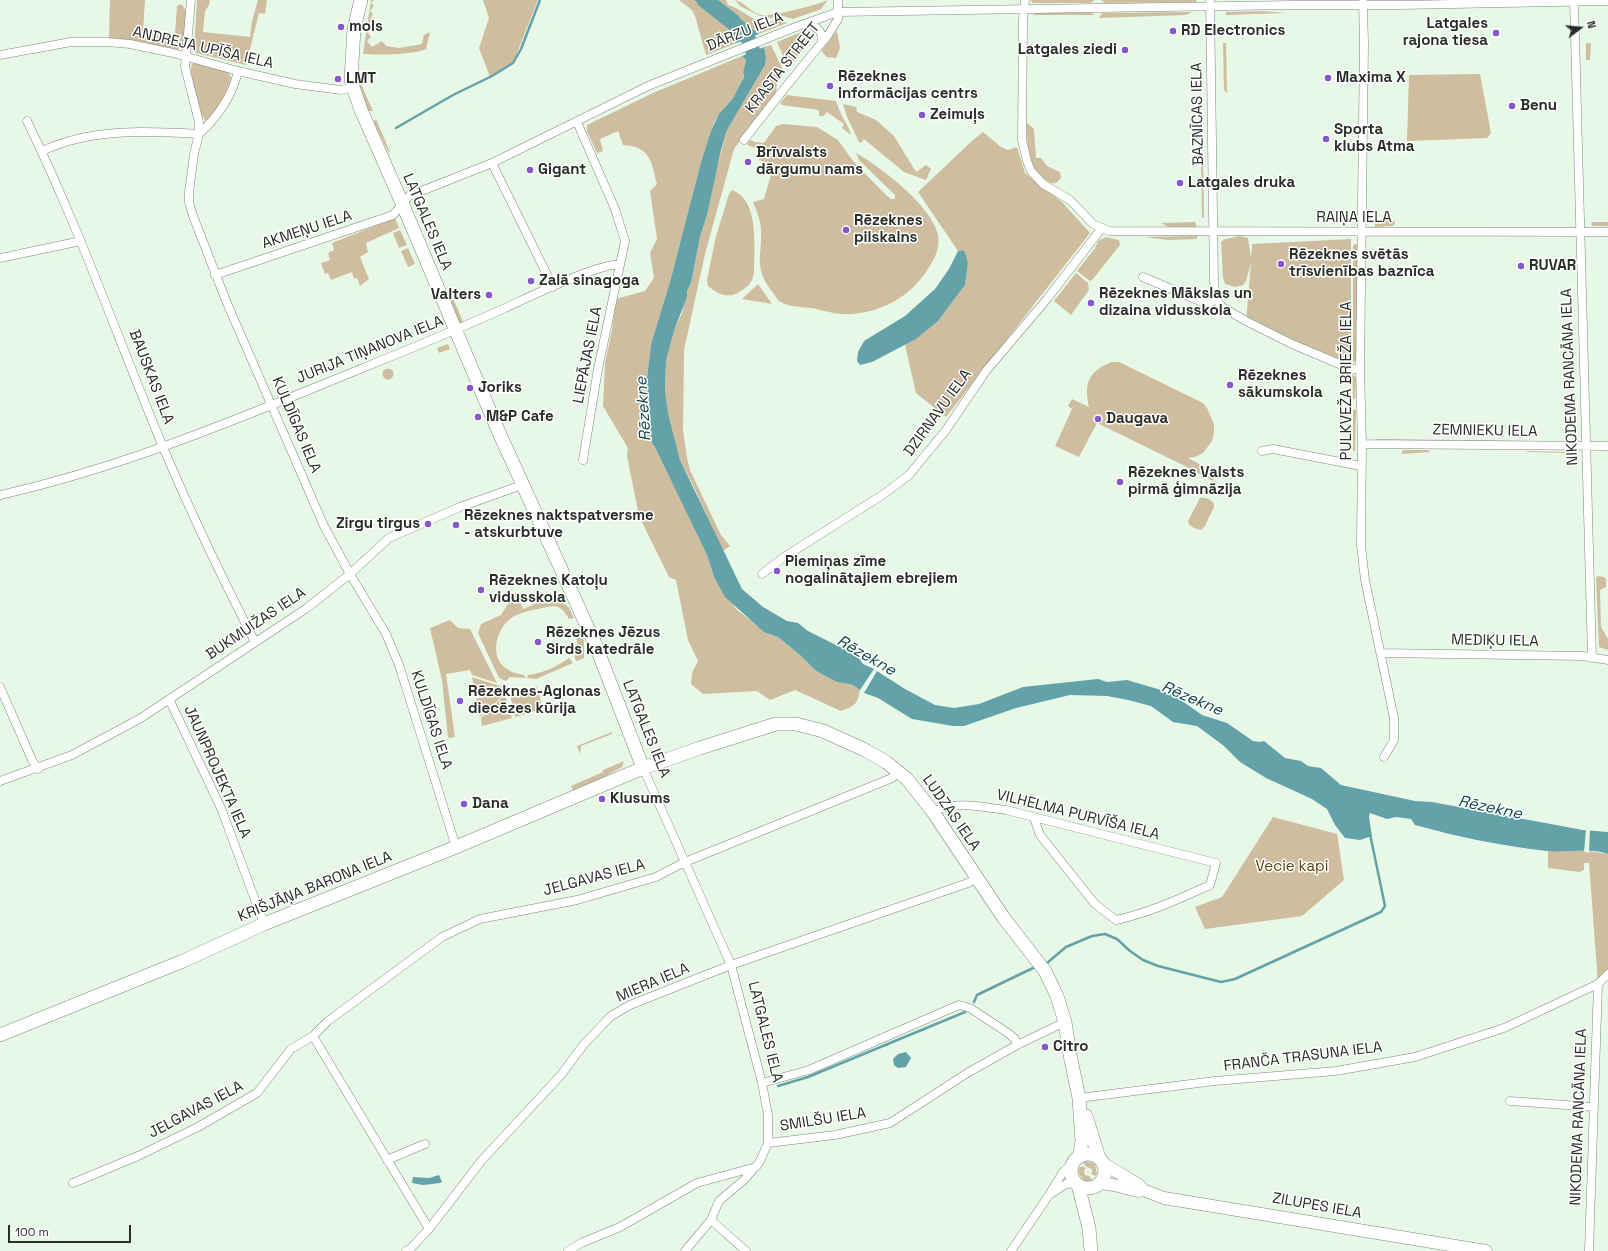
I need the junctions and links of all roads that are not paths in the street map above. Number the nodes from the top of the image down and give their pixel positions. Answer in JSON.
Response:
{"nodes":[{"id":1,"x":191,"y":0,"type":"edge"},
{"id":2,"x":361,"y":0,"type":"edge"},
{"id":3,"x":838,"y":0,"type":"edge"},
{"id":4,"x":1025,"y":0,"type":"edge"},
{"id":5,"x":1574,"y":0,"type":"edge"},
{"id":6,"x":1608,"y":1,"type":"edge"},
{"id":7,"x":1210,"y":3,"type":"edge"},
{"id":8,"x":1363,"y":3,"type":"edge"},
{"id":9,"x":1024,"y":9,"type":"junction"},
{"id":10,"x":838,"y":12,"type":"junction"},
{"id":11,"x":804,"y":24,"type":"junction"},
{"id":12,"x":822,"y":42,"type":"junction"},
{"id":13,"x":0,"y":55,"type":"edge"},
{"id":14,"x":186,"y":56,"type":"junction"},
{"id":15,"x":238,"y":71,"type":"junction"},
{"id":16,"x":353,"y":87,"type":"junction"},
{"id":17,"x":28,"y":121,"type":"dead end"},
{"id":18,"x":577,"y":122,"type":"junction"},
{"id":19,"x":199,"y":134,"type":"junction"},
{"id":20,"x":744,"y":140,"type":"dead end"},
{"id":21,"x":42,"y":151,"type":"junction"},
{"id":22,"x":492,"y":163,"type":"junction"},
{"id":23,"x":402,"y":203,"type":"junction"},
{"id":24,"x":1100,"y":229,"type":"junction"},
{"id":25,"x":1214,"y":231,"type":"junction"},
{"id":26,"x":1363,"y":232,"type":"junction"},
{"id":27,"x":1580,"y":232,"type":"junction"},
{"id":28,"x":1608,"y":232,"type":"edge"},
{"id":29,"x":81,"y":241,"type":"junction"},
{"id":30,"x":0,"y":258,"type":"edge"},
{"id":31,"x":620,"y":266,"type":"junction"},
{"id":32,"x":215,"y":275,"type":"junction"},
{"id":33,"x":1143,"y":277,"type":"dead end"},
{"id":34,"x":553,"y":287,"type":"junction"},
{"id":35,"x":1216,"y":299,"type":"junction"},
{"id":36,"x":455,"y":330,"type":"junction"},
{"id":37,"x":1360,"y":369,"type":"junction"},
{"id":38,"x":272,"y":405,"type":"junction"},
{"id":39,"x":1362,"y":444,"type":"junction"},
{"id":40,"x":1586,"y":446,"type":"junction"},
{"id":41,"x":1608,"y":446,"type":"edge"},
{"id":42,"x":164,"y":447,"type":"junction"},
{"id":43,"x":1262,"y":451,"type":"dead end"},
{"id":44,"x":583,"y":460,"type":"dead end"},
{"id":45,"x":1361,"y":466,"type":"junction"},
{"id":46,"x":522,"y":485,"type":"junction"},
{"id":47,"x":0,"y":495,"type":"edge"},
{"id":48,"x":350,"y":574,"type":"junction"},
{"id":49,"x":762,"y":574,"type":"dead end"},
{"id":50,"x":255,"y":642,"type":"junction"},
{"id":51,"x":1381,"y":653,"type":"junction"},
{"id":52,"x":1592,"y":658,"type":"junction"},
{"id":53,"x":1608,"y":660,"type":"edge"},
{"id":54,"x":0,"y":687,"type":"edge"},
{"id":55,"x":169,"y":699,"type":"junction"},
{"id":56,"x":1384,"y":757,"type":"dead end"},
{"id":57,"x":643,"y":768,"type":"junction"},
{"id":58,"x":38,"y":769,"type":"junction"},
{"id":59,"x":898,"y":772,"type":"junction"},
{"id":60,"x":0,"y":781,"type":"edge"},
{"id":61,"x":933,"y":812,"type":"junction"},
{"id":62,"x":1034,"y":818,"type":"junction"},
{"id":63,"x":456,"y":847,"type":"junction"},
{"id":64,"x":685,"y":862,"type":"junction"},
{"id":65,"x":977,"y":878,"type":"junction"},
{"id":66,"x":264,"y":924,"type":"junction"},
{"id":67,"x":730,"y":965,"type":"junction"},
{"id":68,"x":1608,"y":974,"type":"edge"},
{"id":69,"x":1598,"y":984,"type":"junction"},
{"id":70,"x":1065,"y":1022,"type":"junction"},
{"id":71,"x":0,"y":1035,"type":"edge"},
{"id":72,"x":313,"y":1036,"type":"junction"},
{"id":73,"x":1017,"y":1045,"type":"junction"},
{"id":74,"x":762,"y":1083,"type":"junction"},
{"id":75,"x":1079,"y":1098,"type":"junction"},
{"id":76,"x":1510,"y":1101,"type":"dead end"},
{"id":77,"x":1594,"y":1106,"type":"junction"},
{"id":78,"x":768,"y":1143,"type":"junction"},
{"id":79,"x":425,"y":1144,"type":"dead end"},
{"id":80,"x":388,"y":1160,"type":"junction"},
{"id":81,"x":1076,"y":1160,"type":"junction"},
{"id":82,"x":1101,"y":1161,"type":"junction"},
{"id":83,"x":756,"y":1167,"type":"junction"},
{"id":84,"x":73,"y":1183,"type":"dead end"},
{"id":85,"x":1077,"y":1184,"type":"junction"},
{"id":86,"x":1098,"y":1185,"type":"junction"},
{"id":87,"x":1143,"y":1190,"type":"junction"},
{"id":88,"x":1049,"y":1195,"type":"junction"},
{"id":89,"x":711,"y":1220,"type":"junction"},
{"id":90,"x":1089,"y":1228,"type":"junction"},
{"id":91,"x":429,"y":1229,"type":"junction"},
{"id":92,"x":406,"y":1251,"type":"edge"},
{"id":93,"x":568,"y":1251,"type":"edge"},
{"id":94,"x":685,"y":1251,"type":"edge"},
{"id":95,"x":746,"y":1251,"type":"edge"},
{"id":96,"x":1011,"y":1251,"type":"edge"},
{"id":97,"x":1091,"y":1251,"type":"edge"},
{"id":98,"x":1486,"y":1251,"type":"edge"},
{"id":99,"x":1589,"y":1251,"type":"edge"}],
"edges":[{"from":1,"to":14,"type":"street","name":"KULDĪGAS IELA"},
{"from":2,"to":16,"type":"main road","name":"LATGALES IELA"},
{"from":3,"to":10,"type":"street"},
{"from":4,"to":9,"type":"street"},
{"from":5,"to":6,"type":"street","name":"DĀRZU IELA"},
{"from":5,"to":8,"type":"street","name":"DĀRZU IELA"},
{"from":5,"to":27,"type":"street","name":"NIKODEMA RANCĀNA IELA"},
{"from":7,"to":8,"type":"street","name":"DĀRZU IELA"},
{"from":7,"to":9,"type":"street","name":"DĀRZU IELA"},
{"from":7,"to":25,"type":"street","name":"BAZNĪCAS IELA"},
{"from":8,"to":26,"type":"street","name":"PULKVEŽA BRIEŽA IELA"},
{"from":9,"to":10,"type":"street","name":"DĀRZU IELA"},
{"from":9,"to":24,"type":"street"},
{"from":10,"to":11,"type":"street","name":"DĀRZU IELA"},
{"from":10,"to":12,"type":"street","name":"KRASTA STREET"},
{"from":11,"to":12,"type":"street"},
{"from":11,"to":18,"type":"street","name":"DĀRZU IELA"},
{"from":12,"to":20,"type":"street","name":"KRASTA STREET"},
{"from":13,"to":14,"type":"street","name":"ANDREJA UPĪŠA IELA"},
{"from":14,"to":15,"type":"street","name":"ANDREJA UPĪŠA IELA"},
{"from":14,"to":19,"type":"street","name":"KULDĪGAS IELA"},
{"from":15,"to":16,"type":"street","name":"ANDREJA UPĪŠA IELA"},
{"from":15,"to":19,"type":"street"},
{"from":16,"to":23,"type":"main road","name":"LATGALES IELA"},
{"from":17,"to":21,"type":"street","name":"BAUSKAS IELA"},
{"from":18,"to":22,"type":"street","name":"DĀRZU IELA"},
{"from":18,"to":31,"type":"street","name":"LIEPĀJAS IELA"},
{"from":19,"to":21,"type":"street"},
{"from":19,"to":32,"type":"street","name":"KULDĪGAS IELA"},
{"from":21,"to":29,"type":"street","name":"BAUSKAS IELA"},
{"from":22,"to":23,"type":"street","name":"DĀRZU IELA"},
{"from":22,"to":34,"type":"street"},
{"from":23,"to":32,"type":"street","name":"AKMEŅU IELA"},
{"from":23,"to":36,"type":"main road","name":"LATGALES IELA"},
{"from":24,"to":25,"type":"street","name":"RAIŅA IELA"},
{"from":24,"to":49,"type":"street","name":"DZIRNAVU IELA"},
{"from":25,"to":26,"type":"street","name":"RAIŅA IELA"},
{"from":25,"to":35,"type":"street","name":"BAZNĪCAS IELA"},
{"from":26,"to":27,"type":"street","name":"RAIŅA IELA"},
{"from":26,"to":37,"type":"street","name":"PULKVEŽA BRIEŽA IELA"},
{"from":27,"to":28,"type":"street","name":"RAIŅA IELA"},
{"from":27,"to":40,"type":"street","name":"NIKODEMA RANCĀNA IELA"},
{"from":29,"to":30,"type":"street"},
{"from":29,"to":42,"type":"street","name":"BAUSKAS IELA"},
{"from":31,"to":34,"type":"street","name":"JURIJA TIŅANOVA IELA"},
{"from":31,"to":44,"type":"street","name":"LIEPĀJAS IELA"},
{"from":32,"to":38,"type":"street","name":"KULDĪGAS IELA"},
{"from":33,"to":35,"type":"street"},
{"from":34,"to":36,"type":"street","name":"JURIJA TIŅANOVA IELA"},
{"from":35,"to":37,"type":"street"},
{"from":36,"to":38,"type":"street","name":"JURIJA TIŅANOVA IELA"},
{"from":36,"to":46,"type":"main road","name":"LATGALES IELA"},
{"from":37,"to":39,"type":"street","name":"PULKVEŽA BRIEŽA IELA"},
{"from":38,"to":42,"type":"street","name":"JURIJA TIŅANOVA IELA"},
{"from":38,"to":48,"type":"street","name":"KULDĪGAS IELA"},
{"from":39,"to":40,"type":"street","name":"ZEMNIEKU IELA"},
{"from":39,"to":45,"type":"street","name":"PULKVEŽA BRIEŽA IELA"},
{"from":40,"to":41,"type":"street","name":"ZEMNIEKU IELA"},
{"from":40,"to":52,"type":"street","name":"NIKODEMA RANCĀNA IELA"},
{"from":42,"to":47,"type":"street","name":"JURIJA TIŅANOVA IELA"},
{"from":42,"to":50,"type":"street","name":"BAUSKAS IELA"},
{"from":43,"to":45,"type":"street"},
{"from":45,"to":51,"type":"street","name":"PULKVEŽA BRIEŽA IELA"},
{"from":46,"to":48,"type":"street","name":"BUKMUIŽAS IELA"},
{"from":46,"to":57,"type":"main road","name":"LATGALES IELA"},
{"from":48,"to":50,"type":"street","name":"BUKMUIŽAS IELA"},
{"from":48,"to":63,"type":"street","name":"KULDĪGAS IELA"},
{"from":50,"to":55,"type":"street","name":"BUKMUIŽAS IELA"},
{"from":51,"to":52,"type":"street","name":"MEDIĶU IELA"},
{"from":51,"to":56,"type":"street","name":"PULKVEŽA BRIEŽA IELA"},
{"from":52,"to":53,"type":"street","name":"MEDIĶU IELA"},
{"from":54,"to":58,"type":"street"},
{"from":55,"to":58,"type":"street","name":"BUKMUIŽAS IELA"},
{"from":55,"to":66,"type":"street","name":"JAUNPROJEKTA IELA"},
{"from":57,"to":59,"type":"main road","name":"LUDZAS IELA"},
{"from":57,"to":63,"type":"main road","name":"KRIŠJĀŅA BARONA IELA"},
{"from":57,"to":64,"type":"street","name":"LATGALES IELA"},
{"from":58,"to":60,"type":"street","name":"BUKMUIŽAS IELA"},
{"from":59,"to":61,"type":"main road","name":"LUDZAS IELA"},
{"from":59,"to":64,"type":"street","name":"JELGAVAS IELA"},
{"from":61,"to":62,"type":"street","name":"VILHELMA PURVĪŠA IELA"},
{"from":61,"to":65,"type":"main road","name":"LUDZAS IELA"},
{"from":62,"to":62,"type":"street","name":"VILHELMA PURVĪŠA IELA"},
{"from":63,"to":66,"type":"main road","name":"KRIŠJĀŅA BARONA IELA"},
{"from":64,"to":67,"type":"street","name":"LATGALES IELA"},
{"from":64,"to":72,"type":"street","name":"JELGAVAS IELA"},
{"from":65,"to":67,"type":"street","name":"MIERA IELA"},
{"from":65,"to":70,"type":"main road","name":"LUDZAS IELA"},
{"from":66,"to":71,"type":"main road","name":"KRIŠJĀŅA BARONA IELA"},
{"from":67,"to":74,"type":"street","name":"LATGALES IELA"},
{"from":67,"to":91,"type":"street","name":"MIERA IELA"},
{"from":68,"to":69,"type":"street","name":"FRANČA TRASUNA IELA"},
{"from":69,"to":75,"type":"street","name":"FRANČA TRASUNA IELA"},
{"from":69,"to":77,"type":"street","name":"NIKODEMA RANCĀNA IELA"},
{"from":70,"to":73,"type":"street","name":"SMILŠU IELA"},
{"from":70,"to":75,"type":"main road","name":"LUDZAS IELA"},
{"from":72,"to":80,"type":"street"},
{"from":72,"to":84,"type":"street","name":"JELGAVAS IELA"},
{"from":73,"to":74,"type":"street"},
{"from":73,"to":78,"type":"street","name":"SMILŠU IELA"},
{"from":74,"to":78,"type":"street","name":"LATGALES IELA"},
{"from":75,"to":81,"type":"main road","name":"LUDZAS IELA"},
{"from":75,"to":82,"type":"main road","name":"LUDZAS IELA"},
{"from":76,"to":77,"type":"street"},
{"from":77,"to":99,"type":"street","name":"NIKODEMA RANCĀNA IELA"},
{"from":78,"to":83,"type":"street","name":"SMILŠU IELA"},
{"from":79,"to":80,"type":"street"},
{"from":80,"to":91,"type":"street"},
{"from":81,"to":82,"type":"main road"},
{"from":81,"to":85,"type":"main road"},
{"from":81,"to":88,"type":"street"},
{"from":82,"to":86,"type":"main road"},
{"from":82,"to":87,"type":"main road","name":"ZILUPES IELA"},
{"from":83,"to":89,"type":"street","name":"SMILŠU IELA"},
{"from":83,"to":93,"type":"street"},
{"from":85,"to":86,"type":"main road"},
{"from":85,"to":88,"type":"street"},
{"from":85,"to":90,"type":"main road"},
{"from":86,"to":87,"type":"main road","name":"ZILUPES IELA"},
{"from":86,"to":90,"type":"main road"},
{"from":87,"to":98,"type":"main road","name":"ZILUPES IELA"},
{"from":88,"to":96,"type":"street"},
{"from":89,"to":94,"type":"street","name":"SMILŠU IELA"},
{"from":89,"to":95,"type":"street"},
{"from":90,"to":97,"type":"main road"},
{"from":91,"to":92,"type":"street","name":"MIERA IELA"}]}
